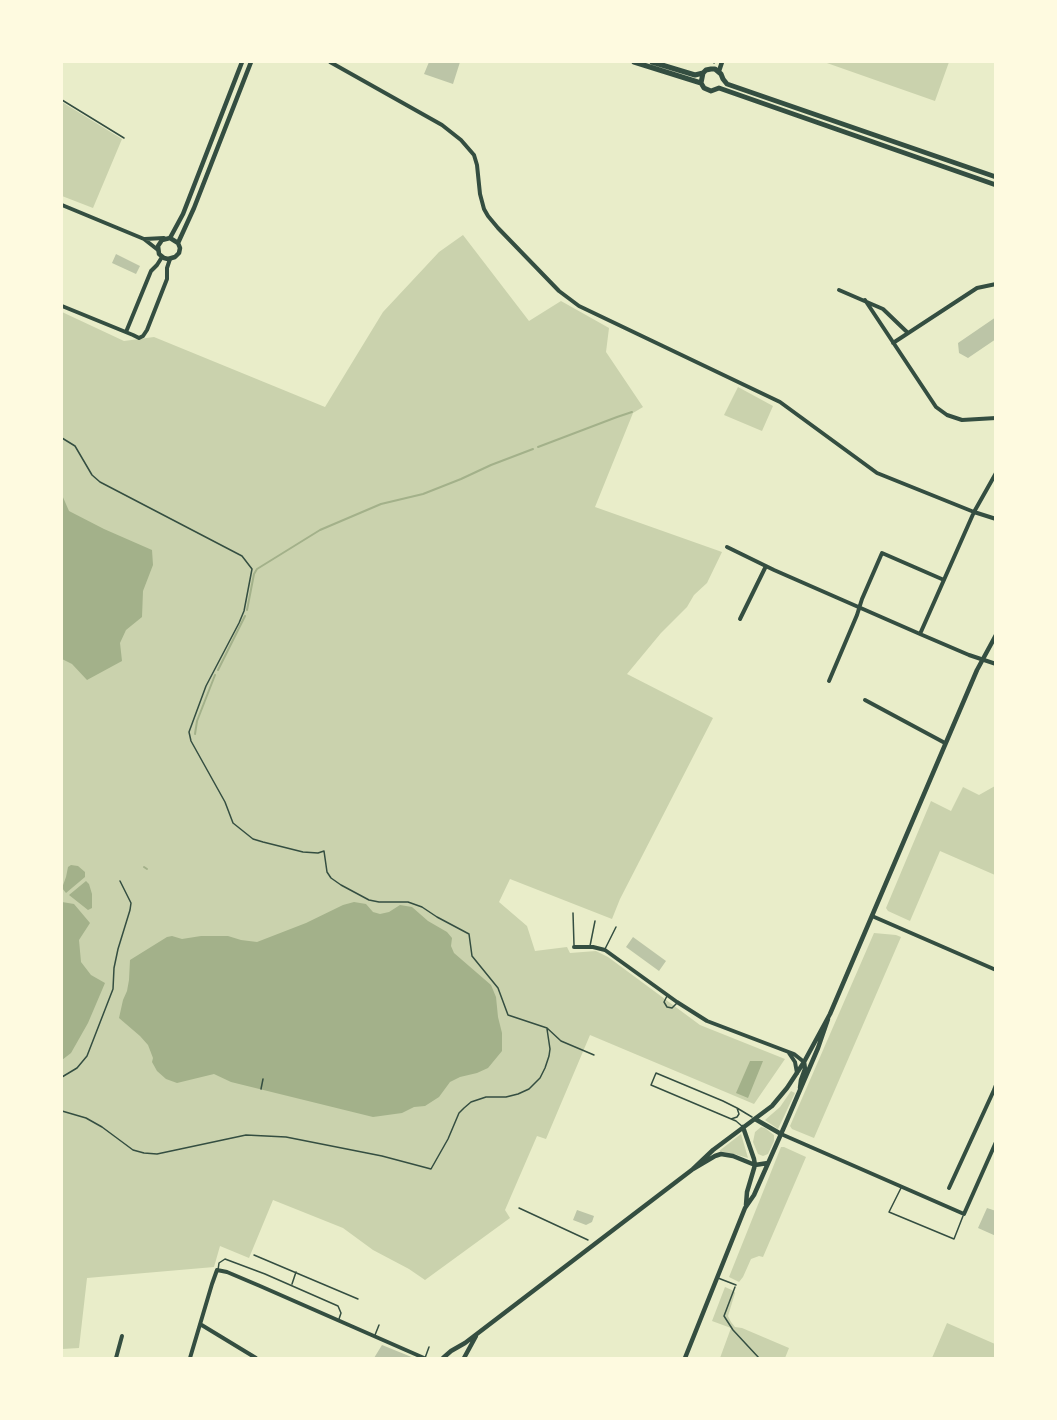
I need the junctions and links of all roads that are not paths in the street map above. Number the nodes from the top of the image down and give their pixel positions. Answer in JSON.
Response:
{"nodes":[{"id":1,"x":242,"y":62,"type":"edge"},
{"id":2,"x":251,"y":62,"type":"edge"},
{"id":3,"x":330,"y":62,"type":"edge"},
{"id":4,"x":634,"y":62,"type":"edge"},
{"id":5,"x":652,"y":62,"type":"edge"},
{"id":6,"x":714,"y":64,"type":"edge"},
{"id":7,"x":721,"y":65,"type":"edge"},
{"id":8,"x":703,"y":73,"type":"junction"},
{"id":9,"x":723,"y":80,"type":"junction"},
{"id":10,"x":701,"y":83,"type":"junction"},
{"id":11,"x":719,"y":88,"type":"junction"},
{"id":12,"x":996,"y":177,"type":"edge"},
{"id":13,"x":996,"y":185,"type":"edge"},
{"id":14,"x":62,"y":206,"type":"edge"},
{"id":15,"x":183,"y":214,"type":"junction"},
{"id":16,"x":190,"y":216,"type":"junction"},
{"id":17,"x":164,"y":238,"type":"junction"},
{"id":18,"x":170,"y":238,"type":"junction"},
{"id":19,"x":144,"y":239,"type":"junction"},
{"id":20,"x":178,"y":243,"type":"junction"},
{"id":21,"x":158,"y":250,"type":"junction"},
{"id":22,"x":162,"y":257,"type":"junction"},
{"id":23,"x":170,"y":259,"type":"junction"},
{"id":24,"x":996,"y":284,"type":"edge"},
{"id":25,"x":839,"y":290,"type":"dead end"},
{"id":26,"x":865,"y":300,"type":"junction"},
{"id":27,"x":62,"y":306,"type":"edge"},
{"id":28,"x":883,"y":309,"type":"junction"},
{"id":29,"x":875,"y":316,"type":"junction"},
{"id":30,"x":126,"y":332,"type":"junction"},
{"id":31,"x":908,"y":333,"type":"junction"},
{"id":32,"x":892,"y":343,"type":"junction"},
{"id":33,"x":996,"y":418,"type":"edge"},
{"id":34,"x":996,"y":473,"type":"edge"},
{"id":35,"x":974,"y":512,"type":"junction"},
{"id":36,"x":996,"y":519,"type":"edge"},
{"id":37,"x":727,"y":547,"type":"dead end"},
{"id":38,"x":766,"y":566,"type":"junction"},
{"id":39,"x":944,"y":580,"type":"junction"},
{"id":40,"x":859,"y":607,"type":"junction"},
{"id":41,"x":740,"y":619,"type":"dead end"},
{"id":42,"x":921,"y":634,"type":"junction"},
{"id":43,"x":996,"y":635,"type":"edge"},
{"id":44,"x":982,"y":659,"type":"junction"},
{"id":45,"x":996,"y":664,"type":"edge"},
{"id":46,"x":829,"y":681,"type":"dead end"},
{"id":47,"x":865,"y":700,"type":"dead end"},
{"id":48,"x":945,"y":743,"type":"junction"},
{"id":49,"x":120,"y":881,"type":"dead end"},
{"id":50,"x":573,"y":913,"type":"dead end"},
{"id":51,"x":872,"y":916,"type":"junction"},
{"id":52,"x":595,"y":921,"type":"dead end"},
{"id":53,"x":616,"y":927,"type":"dead end"},
{"id":54,"x":590,"y":946,"type":"junction"},
{"id":55,"x":574,"y":947,"type":"joint"},
{"id":56,"x":605,"y":950,"type":"junction"},
{"id":57,"x":996,"y":970,"type":"edge"},
{"id":58,"x":668,"y":996,"type":"junction"},
{"id":59,"x":677,"y":1002,"type":"junction"},
{"id":60,"x":830,"y":1014,"type":"junction"},
{"id":61,"x":786,"y":1051,"type":"junction"},
{"id":62,"x":804,"y":1062,"type":"junction"},
{"id":63,"x":797,"y":1073,"type":"junction"},
{"id":64,"x":62,"y":1077,"type":"edge"},
{"id":65,"x":801,"y":1090,"type":"junction"},
{"id":66,"x":995,"y":1090,"type":"edge"},
{"id":67,"x":736,"y":1108,"type":"junction"},
{"id":68,"x":730,"y":1119,"type":"junction"},
{"id":69,"x":755,"y":1119,"type":"junction"},
{"id":70,"x":743,"y":1127,"type":"junction"},
{"id":71,"x":781,"y":1134,"type":"junction"},
{"id":72,"x":996,"y":1142,"type":"edge"},
{"id":73,"x":768,"y":1162,"type":"junction"},
{"id":74,"x":755,"y":1165,"type":"junction"},
{"id":75,"x":693,"y":1169,"type":"junction"},
{"id":76,"x":901,"y":1187,"type":"junction"},
{"id":77,"x":949,"y":1188,"type":"dead end"},
{"id":78,"x":745,"y":1208,"type":"junction"},
{"id":79,"x":964,"y":1214,"type":"junction"},
{"id":80,"x":254,"y":1255,"type":"dead end"},
{"id":81,"x":217,"y":1270,"type":"junction"},
{"id":82,"x":296,"y":1272,"type":"junction"},
{"id":83,"x":717,"y":1278,"type":"junction"},
{"id":84,"x":291,"y":1285,"type":"junction"},
{"id":85,"x":736,"y":1285,"type":"road end"},
{"id":86,"x":358,"y":1299,"type":"dead end"},
{"id":87,"x":339,"y":1320,"type":"junction"},
{"id":88,"x":200,"y":1324,"type":"junction"},
{"id":89,"x":379,"y":1325,"type":"dead end"},
{"id":90,"x":477,"y":1334,"type":"junction"},
{"id":91,"x":122,"y":1336,"type":"dead end"},
{"id":92,"x":374,"y":1336,"type":"junction"},
{"id":93,"x":429,"y":1347,"type":"dead end"},
{"id":94,"x":455,"y":1350,"type":"junction"},
{"id":95,"x":445,"y":1357,"type":"edge"},
{"id":96,"x":464,"y":1358,"type":"edge"},
{"id":97,"x":116,"y":1359,"type":"edge"},
{"id":98,"x":190,"y":1359,"type":"edge"},
{"id":99,"x":256,"y":1359,"type":"edge"},
{"id":100,"x":424,"y":1359,"type":"edge"},
{"id":101,"x":685,"y":1359,"type":"edge"}],
"edges":[{"from":1,"to":15,"type":"street"},
{"from":2,"to":16,"type":"street"},
{"from":3,"to":35,"type":"street"},
{"from":4,"to":10,"type":"main road"},
{"from":5,"to":8,"type":"main road"},
{"from":6,"to":7,"type":"main road"},
{"from":6,"to":8,"type":"main road"},
{"from":7,"to":9,"type":"main road"},
{"from":8,"to":10,"type":"main road"},
{"from":9,"to":11,"type":"main road"},
{"from":9,"to":12,"type":"main road"},
{"from":10,"to":11,"type":"main road"},
{"from":11,"to":13,"type":"main road"},
{"from":14,"to":19,"type":"street"},
{"from":15,"to":16,"type":"lane"},
{"from":15,"to":18,"type":"street"},
{"from":16,"to":20,"type":"street"},
{"from":17,"to":18,"type":"street"},
{"from":17,"to":19,"type":"street"},
{"from":17,"to":21,"type":"street"},
{"from":18,"to":20,"type":"street"},
{"from":19,"to":21,"type":"street"},
{"from":20,"to":23,"type":"street"},
{"from":21,"to":22,"type":"street"},
{"from":22,"to":23,"type":"street"},
{"from":22,"to":30,"type":"street"},
{"from":23,"to":30,"type":"street"},
{"from":24,"to":31,"type":"street"},
{"from":25,"to":26,"type":"street"},
{"from":26,"to":28,"type":"street"},
{"from":26,"to":29,"type":"street"},
{"from":27,"to":30,"type":"street"},
{"from":28,"to":29,"type":"street"},
{"from":28,"to":31,"type":"street"},
{"from":29,"to":32,"type":"street"},
{"from":31,"to":32,"type":"street"},
{"from":32,"to":33,"type":"street"},
{"from":34,"to":35,"type":"street"},
{"from":35,"to":36,"type":"street"},
{"from":35,"to":39,"type":"street"},
{"from":37,"to":38,"type":"street"},
{"from":38,"to":40,"type":"street"},
{"from":38,"to":41,"type":"street"},
{"from":39,"to":40,"type":"street"},
{"from":39,"to":42,"type":"street"},
{"from":40,"to":42,"type":"street"},
{"from":40,"to":46,"type":"street"},
{"from":42,"to":44,"type":"street"},
{"from":43,"to":44,"type":"street"},
{"from":44,"to":45,"type":"street"},
{"from":44,"to":48,"type":"street"},
{"from":47,"to":48,"type":"street"},
{"from":48,"to":51,"type":"street"},
{"from":49,"to":64,"type":"lane"},
{"from":50,"to":55,"type":"lane"},
{"from":51,"to":57,"type":"street"},
{"from":51,"to":60,"type":"street"},
{"from":52,"to":54,"type":"lane"},
{"from":53,"to":56,"type":"lane"},
{"from":54,"to":55,"type":"street"},
{"from":54,"to":56,"type":"street"},
{"from":56,"to":58,"type":"street"},
{"from":58,"to":59,"type":"street"},
{"from":58,"to":59,"type":"lane"},
{"from":59,"to":61,"type":"street"},
{"from":60,"to":62,"type":"street"},
{"from":60,"to":65,"type":"street"},
{"from":61,"to":62,"type":"street"},
{"from":61,"to":63,"type":"street"},
{"from":62,"to":63,"type":"street"},
{"from":62,"to":65,"type":"street"},
{"from":63,"to":69,"type":"street"},
{"from":65,"to":71,"type":"street"},
{"from":66,"to":77,"type":"street"},
{"from":67,"to":68,"type":"lane"},
{"from":67,"to":68,"type":"lane"},
{"from":67,"to":69,"type":"lane"},
{"from":68,"to":70,"type":"lane"},
{"from":69,"to":70,"type":"street"},
{"from":69,"to":71,"type":"street"},
{"from":70,"to":74,"type":"street"},
{"from":70,"to":75,"type":"street"},
{"from":71,"to":73,"type":"street"},
{"from":71,"to":76,"type":"street"},
{"from":72,"to":79,"type":"street"},
{"from":73,"to":74,"type":"street"},
{"from":73,"to":78,"type":"street"},
{"from":74,"to":75,"type":"street"},
{"from":74,"to":78,"type":"street"},
{"from":75,"to":90,"type":"street"},
{"from":76,"to":79,"type":"street"},
{"from":76,"to":79,"type":"lane"},
{"from":78,"to":83,"type":"street"},
{"from":80,"to":82,"type":"lane"},
{"from":81,"to":84,"type":"lane"},
{"from":81,"to":87,"type":"street"},
{"from":81,"to":88,"type":"street"},
{"from":82,"to":84,"type":"lane"},
{"from":82,"to":86,"type":"lane"},
{"from":83,"to":85,"type":"lane"},
{"from":83,"to":101,"type":"street"},
{"from":84,"to":87,"type":"lane"},
{"from":87,"to":92,"type":"street"},
{"from":88,"to":98,"type":"street"},
{"from":88,"to":99,"type":"street"},
{"from":89,"to":92,"type":"lane"},
{"from":90,"to":94,"type":"street"},
{"from":90,"to":96,"type":"street"},
{"from":91,"to":97,"type":"street"},
{"from":92,"to":100,"type":"street"},
{"from":93,"to":100,"type":"lane"},
{"from":94,"to":95,"type":"street"},
{"from":94,"to":96,"type":"street"}]}
